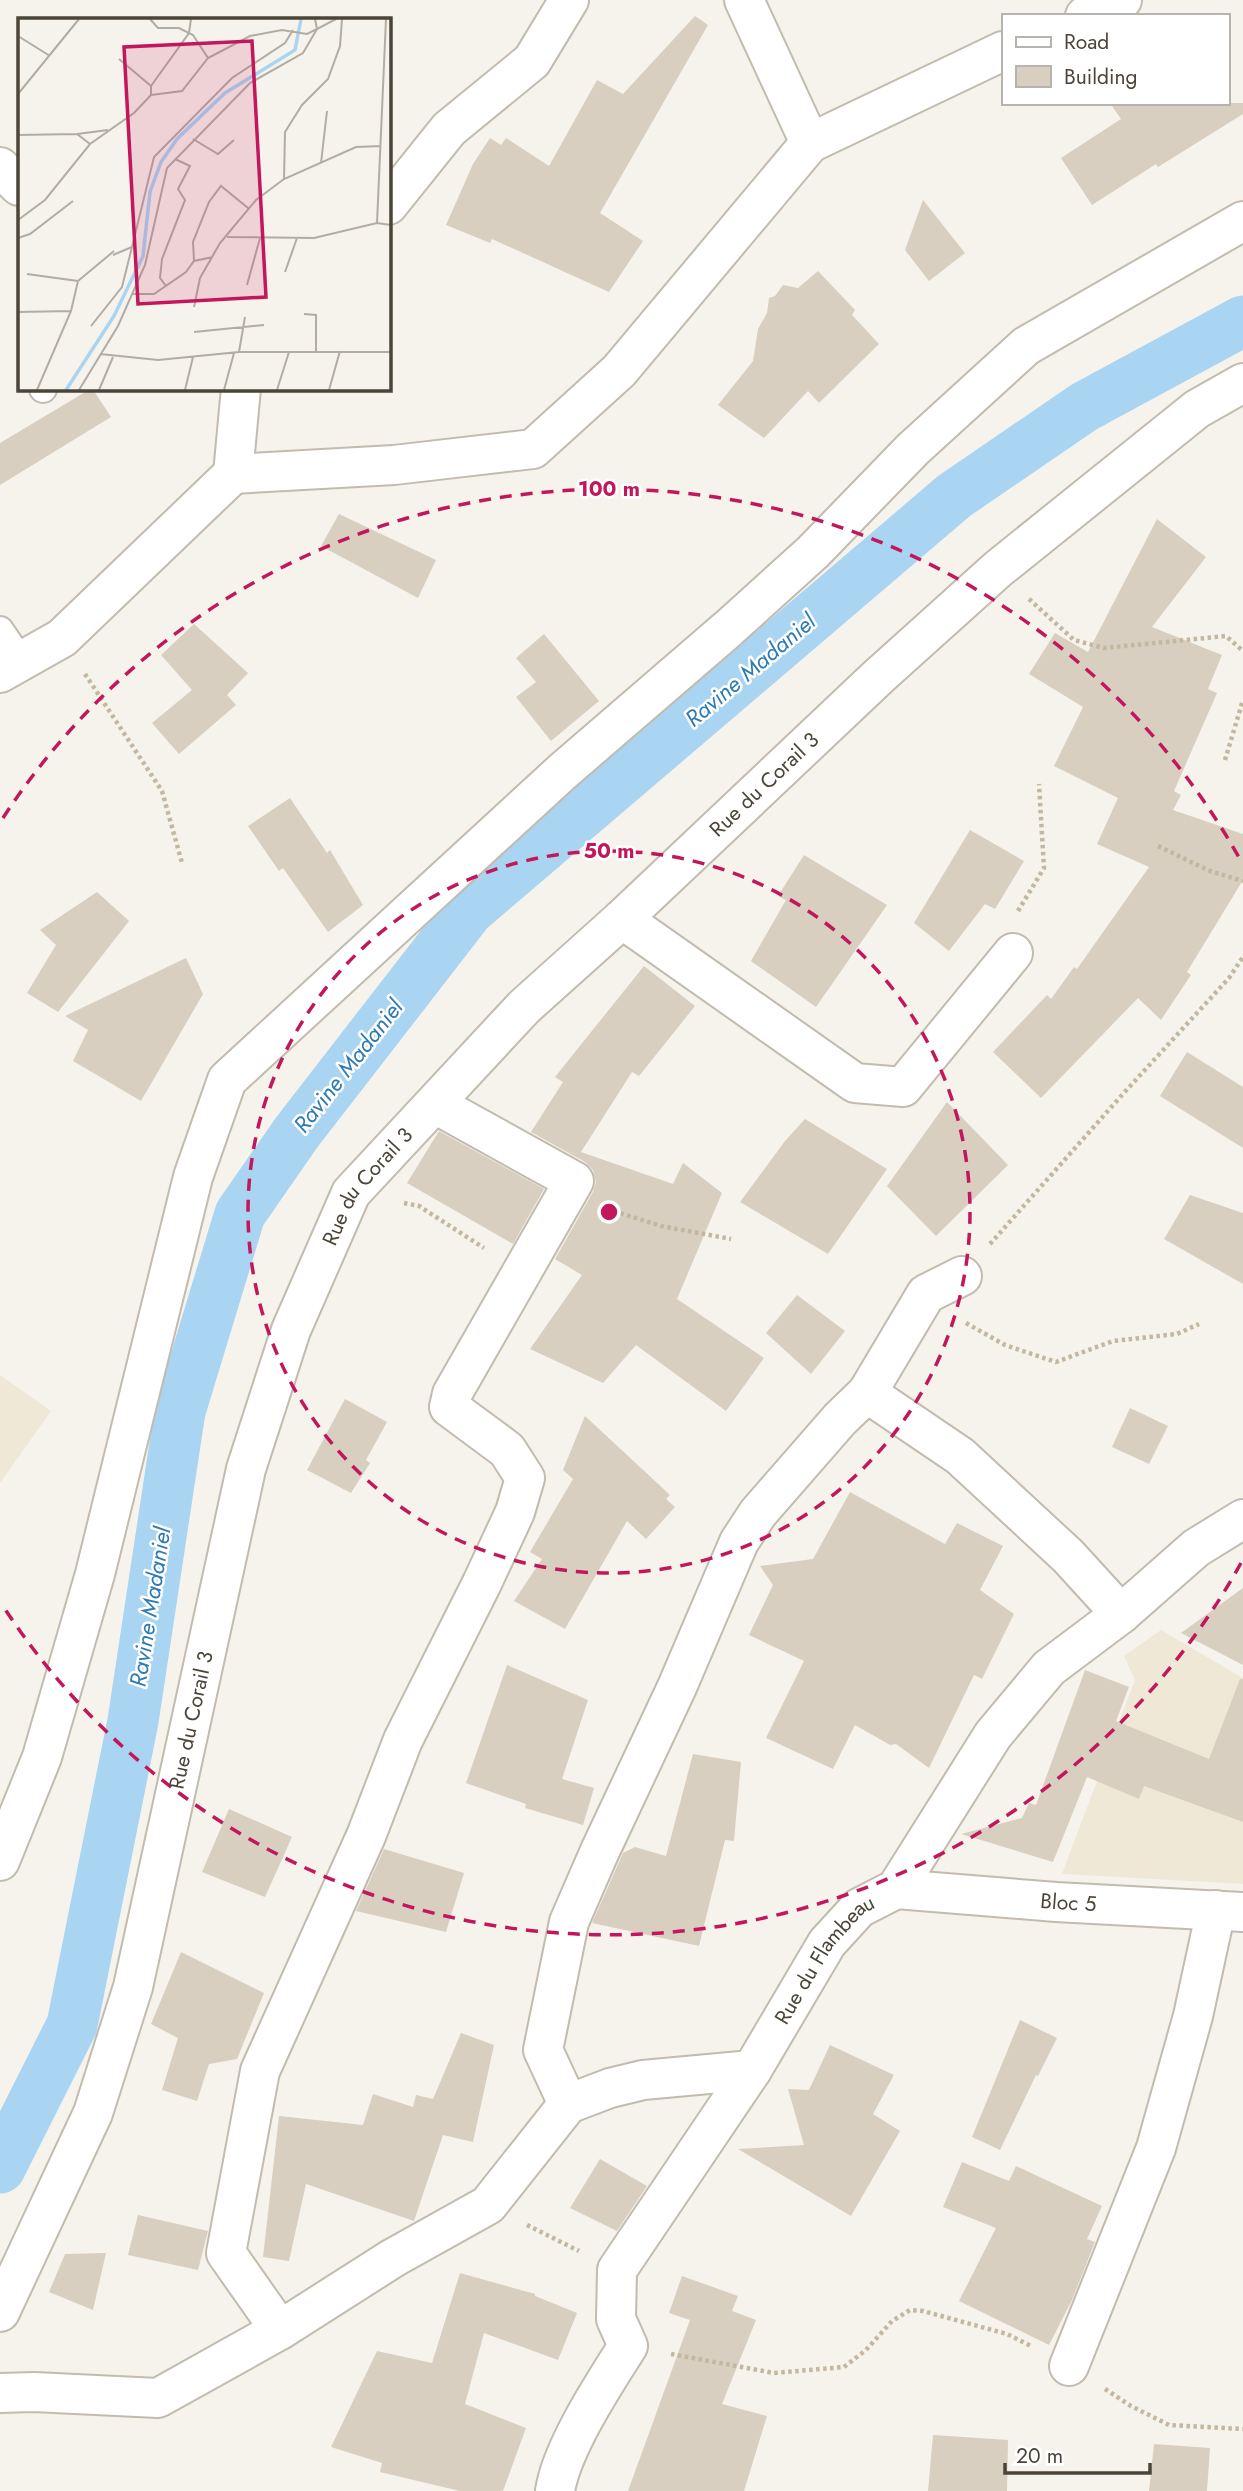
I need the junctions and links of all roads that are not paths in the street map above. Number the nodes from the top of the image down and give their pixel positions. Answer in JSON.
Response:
{"nodes":[{"id":1,"x":569,"y":0,"type":"edge"},
{"id":2,"x":744,"y":0,"type":"edge"},
{"id":3,"x":1122,"y":0,"type":"edge"},
{"id":4,"x":1090,"y":14,"type":"edge"},
{"id":5,"x":1002,"y":51,"type":"edge"},
{"id":6,"x":810,"y":143,"type":"junction"},
{"id":7,"x":0,"y":167,"type":"edge"},
{"id":8,"x":18,"y":185,"type":"edge"},
{"id":9,"x":390,"y":203,"type":"edge"},
{"id":10,"x":1243,"y":221,"type":"edge"},
{"id":11,"x":1243,"y":383,"type":"edge"},
{"id":12,"x":241,"y":390,"type":"edge"},
{"id":13,"x":233,"y":474,"type":"junction"},
{"id":14,"x":7,"y":654,"type":"edge"},
{"id":15,"x":622,"y":919,"type":"junction"},
{"id":16,"x":1013,"y":953,"type":"road end"},
{"id":17,"x":435,"y":1104,"type":"junction"},
{"id":18,"x":962,"y":1276,"type":"road end"},
{"id":19,"x":867,"y":1393,"type":"junction"},
{"id":20,"x":1243,"y":1519,"type":"edge"},
{"id":21,"x":1121,"y":1614,"type":"junction"},
{"id":22,"x":0,"y":1861,"type":"edge"},
{"id":23,"x":896,"y":1889,"type":"junction"},
{"id":24,"x":1229,"y":1911,"type":"edge"},
{"id":25,"x":752,"y":2070,"type":"junction"},
{"id":26,"x":568,"y":2104,"type":"junction"},
{"id":27,"x":0,"y":2312,"type":"edge"},
{"id":28,"x":279,"y":2330,"type":"junction"},
{"id":29,"x":1069,"y":2366,"type":"dead end"},
{"id":30,"x":0,"y":2393,"type":"edge"},
{"id":31,"x":555,"y":2491,"type":"edge"}],
"edges":[{"from":1,"to":9,"type":"street"},
{"from":2,"to":6,"type":"street"},
{"from":3,"to":4,"type":"street"},
{"from":5,"to":6,"type":"street"},
{"from":6,"to":13,"type":"street"},
{"from":7,"to":8,"type":"street"},
{"from":10,"to":22,"type":"street"},
{"from":11,"to":15,"type":"street","name":"Rue du Corail 3"},
{"from":12,"to":13,"type":"street"},
{"from":13,"to":14,"type":"street"},
{"from":15,"to":16,"type":"street"},
{"from":15,"to":17,"type":"street","name":"Rue du Corail 3"},
{"from":17,"to":27,"type":"street","name":"Rue du Corail 3"},
{"from":17,"to":28,"type":"street"},
{"from":18,"to":19,"type":"street"},
{"from":19,"to":21,"type":"street"},
{"from":19,"to":26,"type":"street"},
{"from":20,"to":21,"type":"street","name":"Rue du Flambeau"},
{"from":21,"to":23,"type":"street","name":"Rue du Flambeau"},
{"from":23,"to":24,"type":"street","name":"Bloc 5"},
{"from":23,"to":25,"type":"street","name":"Rue du Flambeau"},
{"from":24,"to":29,"type":"street"},
{"from":25,"to":26,"type":"street"},
{"from":25,"to":31,"type":"street","name":"Rue du Flambeau"},
{"from":26,"to":28,"type":"street"},
{"from":28,"to":30,"type":"street"}]}
